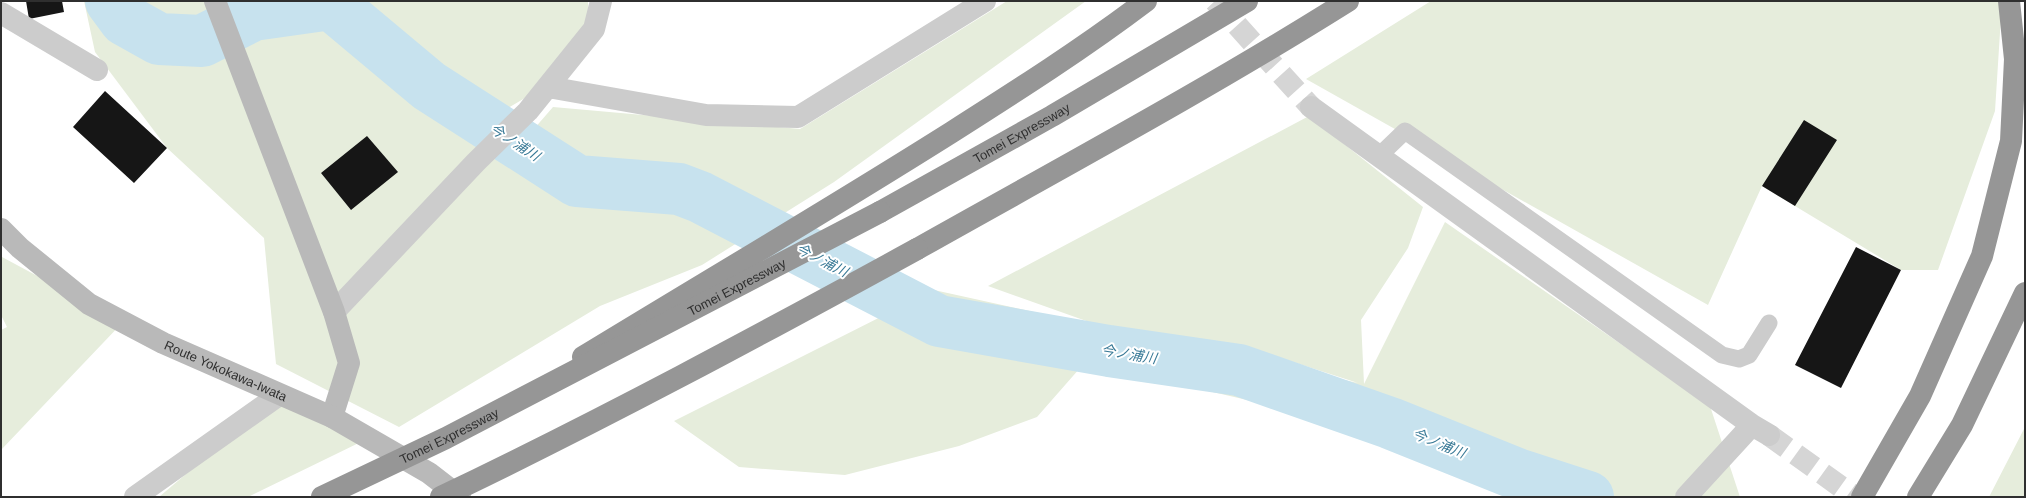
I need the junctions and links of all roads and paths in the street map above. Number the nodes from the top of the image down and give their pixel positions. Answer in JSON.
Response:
{"nodes":[{"id":1,"x":215,"y":1,"type":"edge"},
{"id":2,"x":601,"y":1,"type":"edge"},
{"id":3,"x":985,"y":1,"type":"edge"},
{"id":4,"x":1146,"y":1,"type":"edge"},
{"id":5,"x":1247,"y":1,"type":"edge"},
{"id":6,"x":1348,"y":1,"type":"edge"},
{"id":7,"x":2009,"y":1,"type":"edge"},
{"id":8,"x":1,"y":13,"type":"edge"},
{"id":9,"x":97,"y":70,"type":"dead end"},
{"id":10,"x":548,"y":87,"type":"junction"},
{"id":11,"x":1311,"y":107,"type":"tunnel mouth"},
{"id":12,"x":2025,"y":120,"type":"edge"},
{"id":13,"x":2012,"y":141,"type":"junction"},
{"id":14,"x":1379,"y":156,"type":"junction"},
{"id":15,"x":1,"y":229,"type":"edge"},
{"id":16,"x":2025,"y":293,"type":"edge"},
{"id":17,"x":334,"y":312,"type":"junction"},
{"id":18,"x":1769,"y":323,"type":"dead end"},
{"id":19,"x":279,"y":395,"type":"junction"},
{"id":20,"x":332,"y":417,"type":"junction"},
{"id":21,"x":446,"y":438,"type":"junction"},
{"id":22,"x":1689,"y":495,"type":"edge"},
{"id":23,"x":135,"y":497,"type":"edge"},
{"id":24,"x":322,"y":497,"type":"edge"},
{"id":25,"x":441,"y":497,"type":"edge"},
{"id":26,"x":460,"y":497,"type":"edge"},
{"id":27,"x":1862,"y":497,"type":"edge"},
{"id":28,"x":1918,"y":497,"type":"edge"}],
"edges":[{"from":1,"to":17,"type":"main road"},
{"from":2,"to":10,"type":"street"},
{"from":3,"to":10,"type":"street"},
{"from":4,"to":21,"type":"highway","bridge":true},
{"from":5,"to":21,"type":"highway","name":"Tomei Expressway","bridge":true},
{"from":6,"to":25,"type":"highway","bridge":true},
{"from":7,"to":13,"type":"highway"},
{"from":8,"to":9,"type":"street"},
{"from":10,"to":17,"type":"street"},
{"from":11,"to":14,"type":"street"},
{"from":12,"to":13,"type":"highway"},
{"from":13,"to":27,"type":"highway"},
{"from":14,"to":18,"type":"lane"},
{"from":14,"to":22,"type":"street"},
{"from":15,"to":19,"type":"main road","name":"Route Yokokawa-Iwata"},
{"from":16,"to":28,"type":"highway"},
{"from":17,"to":20,"type":"main road"},
{"from":19,"to":20,"type":"main road","name":"Route Yokokawa-Iwata"},
{"from":19,"to":23,"type":"street"},
{"from":20,"to":26,"type":"main road","name":"Route Yokokawa-Iwata"},
{"from":21,"to":24,"type":"highway","name":"Tomei Expressway","bridge":true}]}
